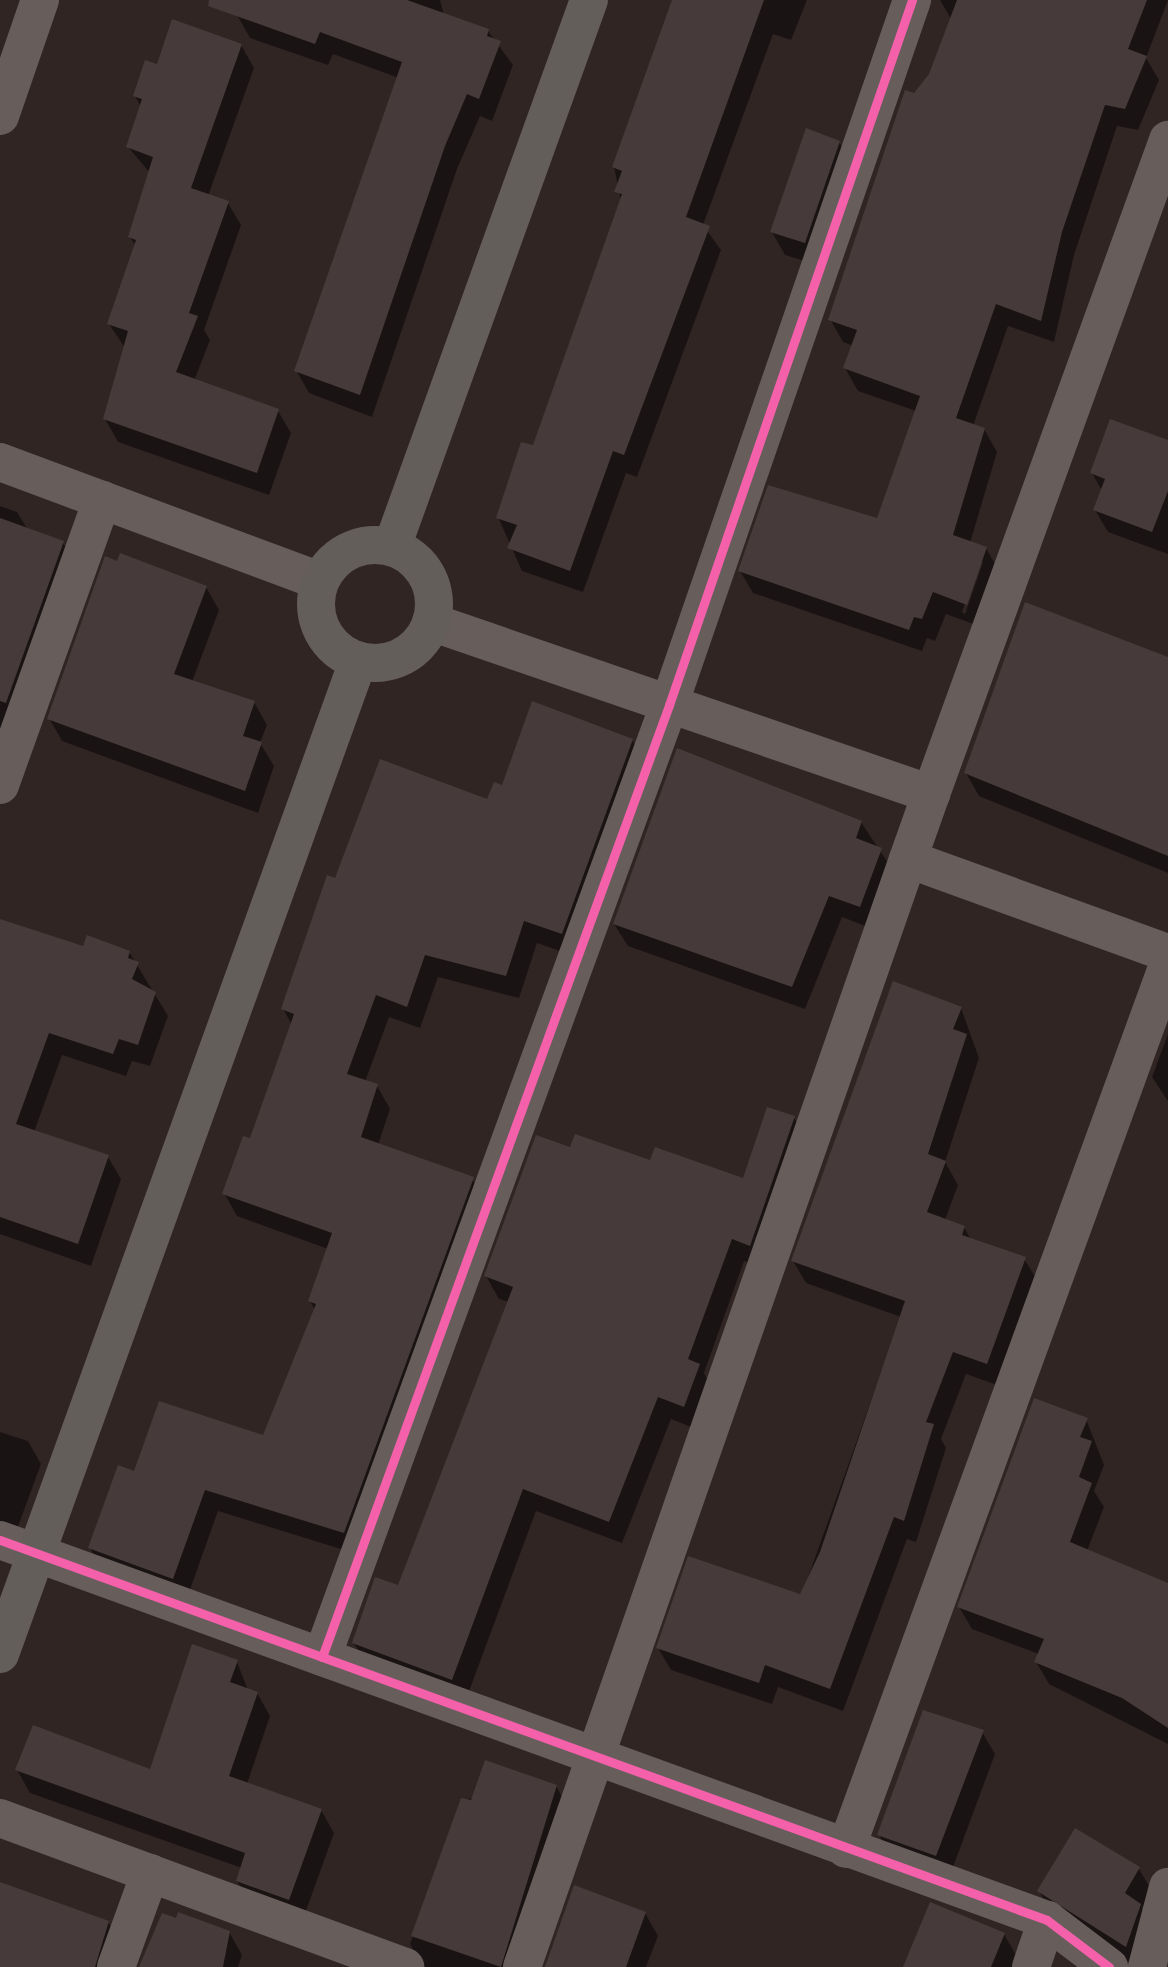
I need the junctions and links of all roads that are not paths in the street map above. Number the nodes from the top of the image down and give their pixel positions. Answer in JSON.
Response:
{"nodes":[{"id":1,"x":40,"y":0,"type":"edge"},
{"id":2,"x":589,"y":0,"type":"edge"},
{"id":3,"x":912,"y":0,"type":"edge"},
{"id":4,"x":0,"y":116,"type":"edge"},
{"id":5,"x":1168,"y":140,"type":"edge"},
{"id":6,"x":0,"y":462,"type":"edge"},
{"id":7,"x":102,"y":500,"type":"junction"},
{"id":8,"x":393,"y":547,"type":"junction"},
{"id":9,"x":320,"y":581,"type":"junction"},
{"id":10,"x":431,"y":622,"type":"junction"},
{"id":11,"x":358,"y":661,"type":"junction"},
{"id":12,"x":669,"y":705,"type":"junction"},
{"id":13,"x":0,"y":785,"type":"edge"},
{"id":14,"x":931,"y":794,"type":"junction"},
{"id":15,"x":908,"y":859,"type":"junction"},
{"id":16,"x":1168,"y":953,"type":"edge"},
{"id":17,"x":1168,"y":965,"type":"edge"},
{"id":18,"x":0,"y":1540,"type":"edge"},
{"id":19,"x":36,"y":1554,"type":"junction"},
{"id":20,"x":0,"y":1654,"type":"edge"},
{"id":21,"x":322,"y":1657,"type":"junction"},
{"id":22,"x":597,"y":1758,"type":"junction"},
{"id":23,"x":0,"y":1818,"type":"edge"},
{"id":24,"x":846,"y":1849,"type":"junction"},
{"id":25,"x":150,"y":1873,"type":"junction"},
{"id":26,"x":1168,"y":1887,"type":"edge"},
{"id":27,"x":1047,"y":1920,"type":"junction"},
{"id":28,"x":116,"y":1967,"type":"edge"},
{"id":29,"x":406,"y":1967,"type":"edge"},
{"id":30,"x":523,"y":1967,"type":"edge"},
{"id":31,"x":1031,"y":1967,"type":"edge"},
{"id":32,"x":1109,"y":1967,"type":"edge"},
{"id":33,"x":1147,"y":1967,"type":"edge"}],
"edges":[{"from":1,"to":4,"type":"street"},
{"from":2,"to":8,"type":"street"},
{"from":3,"to":12,"type":"street"},
{"from":5,"to":14,"type":"street"},
{"from":6,"to":7,"type":"street"},
{"from":7,"to":9,"type":"street"},
{"from":7,"to":13,"type":"street"},
{"from":8,"to":9,"type":"street"},
{"from":8,"to":10,"type":"street"},
{"from":9,"to":11,"type":"street"},
{"from":10,"to":11,"type":"street"},
{"from":10,"to":12,"type":"street"},
{"from":11,"to":19,"type":"street"},
{"from":12,"to":14,"type":"street"},
{"from":12,"to":21,"type":"street"},
{"from":14,"to":15,"type":"street"},
{"from":15,"to":16,"type":"street"},
{"from":15,"to":22,"type":"street"},
{"from":17,"to":24,"type":"street"},
{"from":18,"to":19,"type":"street"},
{"from":19,"to":20,"type":"street"},
{"from":19,"to":21,"type":"street"},
{"from":21,"to":22,"type":"street"},
{"from":22,"to":24,"type":"street"},
{"from":22,"to":30,"type":"street"},
{"from":23,"to":25,"type":"street"},
{"from":24,"to":27,"type":"street"},
{"from":25,"to":28,"type":"street"},
{"from":25,"to":29,"type":"street"},
{"from":26,"to":33,"type":"street"},
{"from":27,"to":31,"type":"street"},
{"from":27,"to":32,"type":"street"}]}
